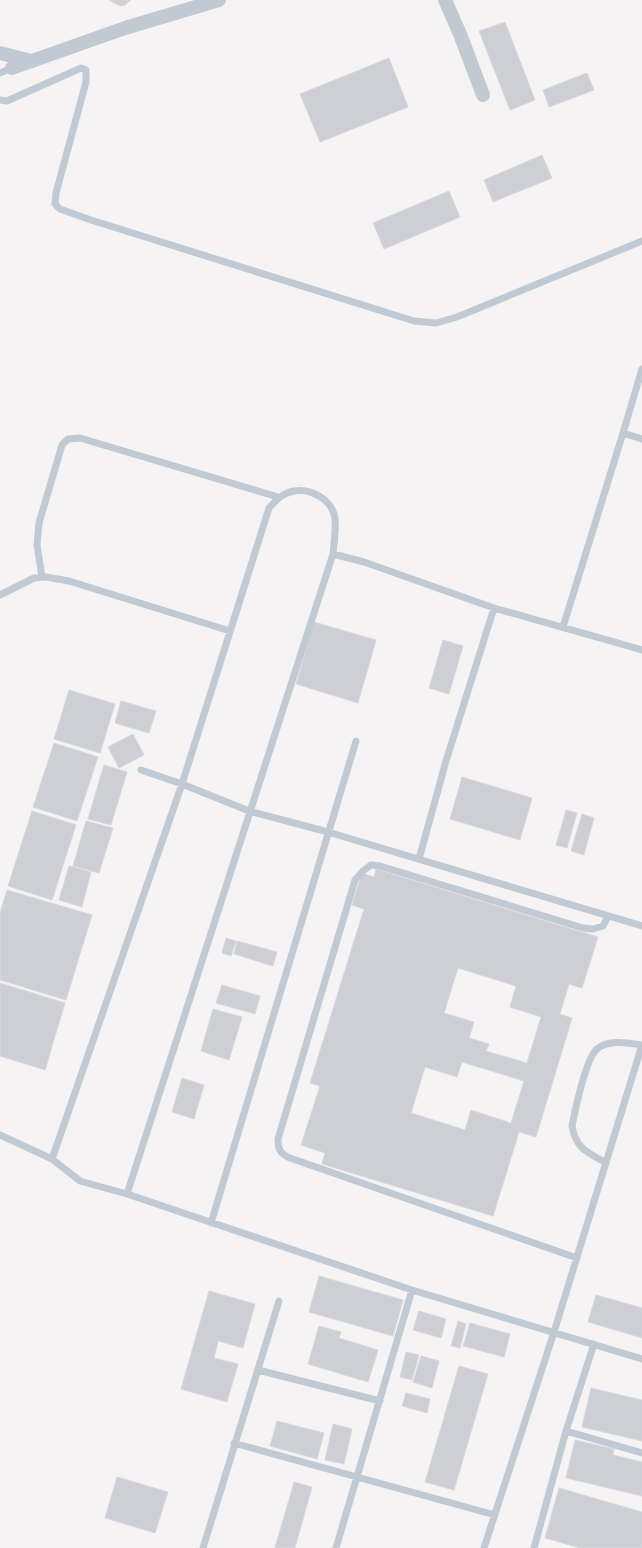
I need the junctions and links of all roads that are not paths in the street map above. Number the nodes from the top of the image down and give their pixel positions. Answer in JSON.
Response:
{"nodes":[{"id":1,"x":219,"y":0,"type":"edge"},
{"id":2,"x":445,"y":0,"type":"edge"},
{"id":3,"x":0,"y":53,"type":"edge"},
{"id":4,"x":31,"y":62,"type":"junction"},
{"id":5,"x":6,"y":70,"type":"edge"},
{"id":6,"x":483,"y":96,"type":"dead end"},
{"id":7,"x":0,"y":100,"type":"edge"},
{"id":8,"x":642,"y":241,"type":"edge"},
{"id":9,"x":642,"y":369,"type":"edge"},
{"id":10,"x":623,"y":433,"type":"junction"},
{"id":11,"x":642,"y":440,"type":"edge"},
{"id":12,"x":278,"y":498,"type":"junction"},
{"id":13,"x":333,"y":554,"type":"junction"},
{"id":14,"x":42,"y":577,"type":"junction"},
{"id":15,"x":0,"y":596,"type":"edge"},
{"id":16,"x":494,"y":608,"type":"junction"},
{"id":17,"x":563,"y":627,"type":"junction"},
{"id":18,"x":230,"y":631,"type":"junction"},
{"id":19,"x":642,"y":650,"type":"edge"},
{"id":20,"x":356,"y":741,"type":"dead end"},
{"id":21,"x":141,"y":770,"type":"dead end"},
{"id":22,"x":182,"y":784,"type":"junction"},
{"id":23,"x":249,"y":810,"type":"junction"},
{"id":24,"x":328,"y":832,"type":"junction"},
{"id":25,"x":419,"y":860,"type":"junction"},
{"id":26,"x":608,"y":916,"type":"junction"},
{"id":27,"x":642,"y":926,"type":"edge"},
{"id":28,"x":642,"y":1045,"type":"edge"},
{"id":29,"x":0,"y":1135,"type":"edge"},
{"id":30,"x":52,"y":1159,"type":"junction"},
{"id":31,"x":606,"y":1163,"type":"junction"},
{"id":32,"x":127,"y":1194,"type":"junction"},
{"id":33,"x":211,"y":1223,"type":"junction"},
{"id":34,"x":577,"y":1258,"type":"junction"},
{"id":35,"x":412,"y":1290,"type":"junction"},
{"id":36,"x":279,"y":1301,"type":"dead end"},
{"id":37,"x":554,"y":1332,"type":"junction"},
{"id":38,"x":594,"y":1344,"type":"junction"},
{"id":39,"x":642,"y":1359,"type":"edge"},
{"id":40,"x":258,"y":1370,"type":"junction"},
{"id":41,"x":380,"y":1401,"type":"junction"},
{"id":42,"x":566,"y":1431,"type":"junction"},
{"id":43,"x":234,"y":1444,"type":"junction"},
{"id":44,"x":642,"y":1453,"type":"edge"},
{"id":45,"x":358,"y":1477,"type":"junction"},
{"id":46,"x":495,"y":1515,"type":"junction"},
{"id":47,"x":203,"y":1548,"type":"edge"},
{"id":48,"x":336,"y":1548,"type":"edge"},
{"id":49,"x":484,"y":1548,"type":"edge"},
{"id":50,"x":534,"y":1548,"type":"edge"}],
"edges":[{"from":1,"to":4,"type":"street"},
{"from":2,"to":6,"type":"street"},
{"from":3,"to":4,"type":"street"},
{"from":4,"to":5,"type":"street"},
{"from":7,"to":8,"type":"lane"},
{"from":9,"to":10,"type":"lane"},
{"from":10,"to":11,"type":"lane"},
{"from":10,"to":17,"type":"lane"},
{"from":12,"to":13,"type":"lane"},
{"from":12,"to":14,"type":"lane"},
{"from":12,"to":18,"type":"lane"},
{"from":13,"to":16,"type":"lane"},
{"from":13,"to":23,"type":"lane"},
{"from":14,"to":15,"type":"lane"},
{"from":14,"to":18,"type":"lane"},
{"from":16,"to":17,"type":"lane"},
{"from":16,"to":25,"type":"lane"},
{"from":17,"to":19,"type":"lane"},
{"from":18,"to":22,"type":"lane"},
{"from":20,"to":24,"type":"lane"},
{"from":21,"to":22,"type":"lane"},
{"from":22,"to":23,"type":"lane"},
{"from":22,"to":30,"type":"lane"},
{"from":23,"to":24,"type":"lane"},
{"from":23,"to":32,"type":"lane"},
{"from":24,"to":25,"type":"lane"},
{"from":24,"to":33,"type":"lane"},
{"from":25,"to":26,"type":"lane"},
{"from":26,"to":27,"type":"lane"},
{"from":26,"to":34,"type":"lane"},
{"from":28,"to":31,"type":"lane"},
{"from":28,"to":31,"type":"lane"},
{"from":29,"to":30,"type":"lane"},
{"from":30,"to":32,"type":"lane"},
{"from":31,"to":34,"type":"lane"},
{"from":32,"to":33,"type":"lane"},
{"from":33,"to":35,"type":"lane"},
{"from":34,"to":37,"type":"lane"},
{"from":35,"to":37,"type":"lane"},
{"from":35,"to":41,"type":"lane"},
{"from":36,"to":40,"type":"lane"},
{"from":37,"to":38,"type":"lane"},
{"from":37,"to":46,"type":"lane"},
{"from":38,"to":39,"type":"lane"},
{"from":38,"to":42,"type":"lane"},
{"from":40,"to":41,"type":"lane"},
{"from":40,"to":43,"type":"lane"},
{"from":41,"to":45,"type":"lane"},
{"from":42,"to":44,"type":"lane"},
{"from":42,"to":50,"type":"lane"},
{"from":43,"to":45,"type":"lane"},
{"from":43,"to":47,"type":"lane"},
{"from":45,"to":46,"type":"lane"},
{"from":45,"to":48,"type":"lane"},
{"from":46,"to":49,"type":"lane"}]}
